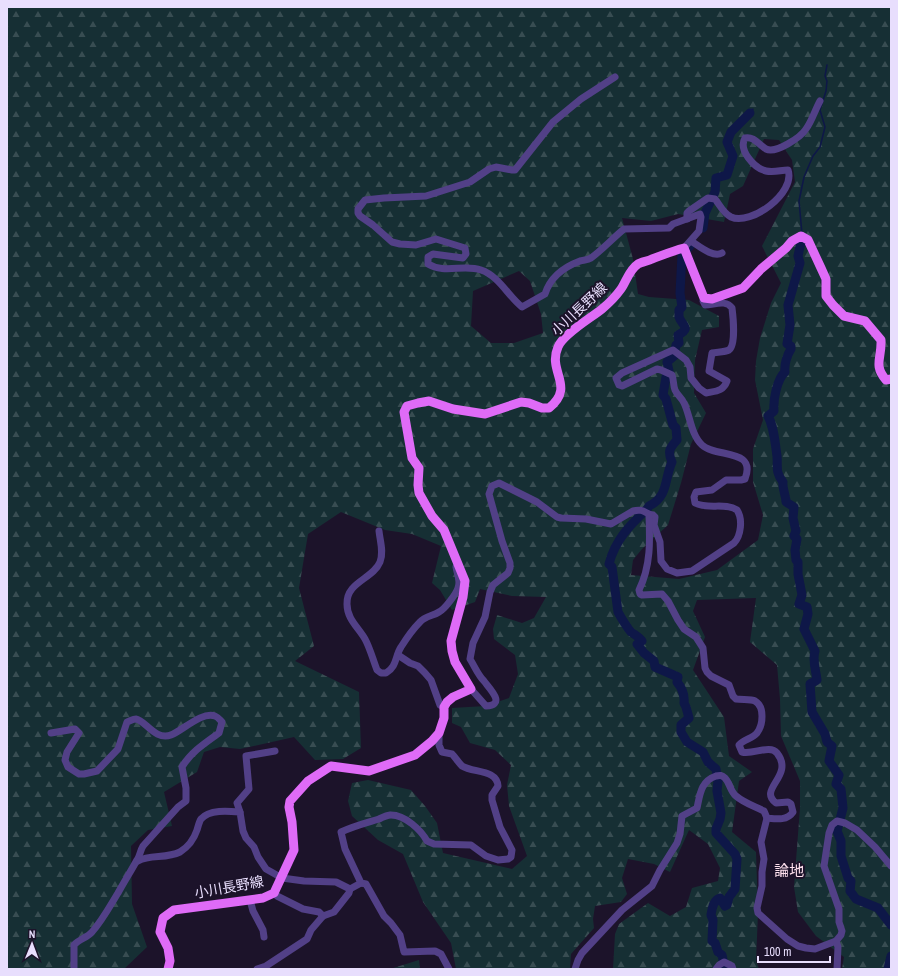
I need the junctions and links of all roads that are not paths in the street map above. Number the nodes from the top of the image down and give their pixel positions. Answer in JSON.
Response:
{"nodes":[{"id":1,"x":615,"y":77,"type":"dead end"},
{"id":2,"x":820,"y":101,"type":"dead end"},
{"id":3,"x":687,"y":219,"type":"junction"},
{"id":4,"x":691,"y":241,"type":"junction"},
{"id":5,"x":684,"y":248,"type":"junction"},
{"id":6,"x":722,"y":253,"type":"dead end"},
{"id":7,"x":704,"y":298,"type":"junction"},
{"id":8,"x":891,"y":379,"type":"edge"},
{"id":9,"x":649,"y":514,"type":"junction"},
{"id":10,"x":379,"y":532,"type":"dead end"},
{"id":11,"x":458,"y":563,"type":"junction"},
{"id":12,"x":398,"y":655,"type":"junction"},
{"id":13,"x":471,"y":689,"type":"junction"},
{"id":14,"x":444,"y":707,"type":"junction"},
{"id":15,"x":51,"y":733,"type":"dead end"},
{"id":16,"x":439,"y":733,"type":"junction"},
{"id":17,"x":275,"y":751,"type":"dead end"},
{"id":18,"x":240,"y":812,"type":"junction"},
{"id":19,"x":767,"y":818,"type":"junction"},
{"id":20,"x":137,"y":862,"type":"junction"},
{"id":21,"x":891,"y":866,"type":"edge"},
{"id":22,"x":282,"y":878,"type":"junction"},
{"id":23,"x":361,"y":883,"type":"junction"},
{"id":24,"x":350,"y":889,"type":"junction"},
{"id":25,"x":274,"y":893,"type":"junction"},
{"id":26,"x":250,"y":900,"type":"junction"},
{"id":27,"x":323,"y":916,"type":"junction"},
{"id":28,"x":264,"y":937,"type":"dead end"},
{"id":29,"x":836,"y":941,"type":"junction"},
{"id":30,"x":74,"y":969,"type":"edge"},
{"id":31,"x":168,"y":969,"type":"edge"},
{"id":32,"x":257,"y":969,"type":"edge"},
{"id":33,"x":449,"y":969,"type":"edge"},
{"id":34,"x":575,"y":969,"type":"edge"},
{"id":35,"x":716,"y":969,"type":"edge"},
{"id":36,"x":732,"y":969,"type":"edge"},
{"id":37,"x":837,"y":969,"type":"edge"}],
"edges":[{"from":1,"to":3,"type":"street"},
{"from":2,"to":3,"type":"street"},
{"from":3,"to":4,"type":"street"},
{"from":4,"to":5,"type":"street"},
{"from":4,"to":6,"type":"street"},
{"from":5,"to":7,"type":"main road"},
{"from":5,"to":11,"type":"main road","name":"小川長野線"},
{"from":7,"to":8,"type":"main road"},
{"from":7,"to":9,"type":"street"},
{"from":9,"to":13,"type":"street"},
{"from":9,"to":19,"type":"street"},
{"from":10,"to":12,"type":"street"},
{"from":11,"to":12,"type":"street"},
{"from":11,"to":13,"type":"main road","name":"小川長野線"},
{"from":12,"to":14,"type":"street"},
{"from":13,"to":14,"type":"main road"},
{"from":14,"to":16,"type":"main road"},
{"from":15,"to":20,"type":"street"},
{"from":16,"to":22,"type":"main road","name":"小川長野線"},
{"from":16,"to":23,"type":"street"},
{"from":17,"to":18,"type":"street"},
{"from":18,"to":20,"type":"street"},
{"from":18,"to":22,"type":"street"},
{"from":19,"to":29,"type":"street"},
{"from":19,"to":34,"type":"street"},
{"from":20,"to":30,"type":"street"},
{"from":21,"to":29,"type":"street"},
{"from":22,"to":24,"type":"street"},
{"from":22,"to":25,"type":"main road","name":"小川長野線"},
{"from":23,"to":24,"type":"street"},
{"from":23,"to":33,"type":"street"},
{"from":24,"to":27,"type":"street"},
{"from":25,"to":26,"type":"main road","name":"小川長野線"},
{"from":25,"to":27,"type":"street"},
{"from":26,"to":28,"type":"street"},
{"from":26,"to":31,"type":"main road","name":"小川長野線"},
{"from":27,"to":32,"type":"street"},
{"from":29,"to":37,"type":"street"},
{"from":35,"to":36,"type":"street"}]}
